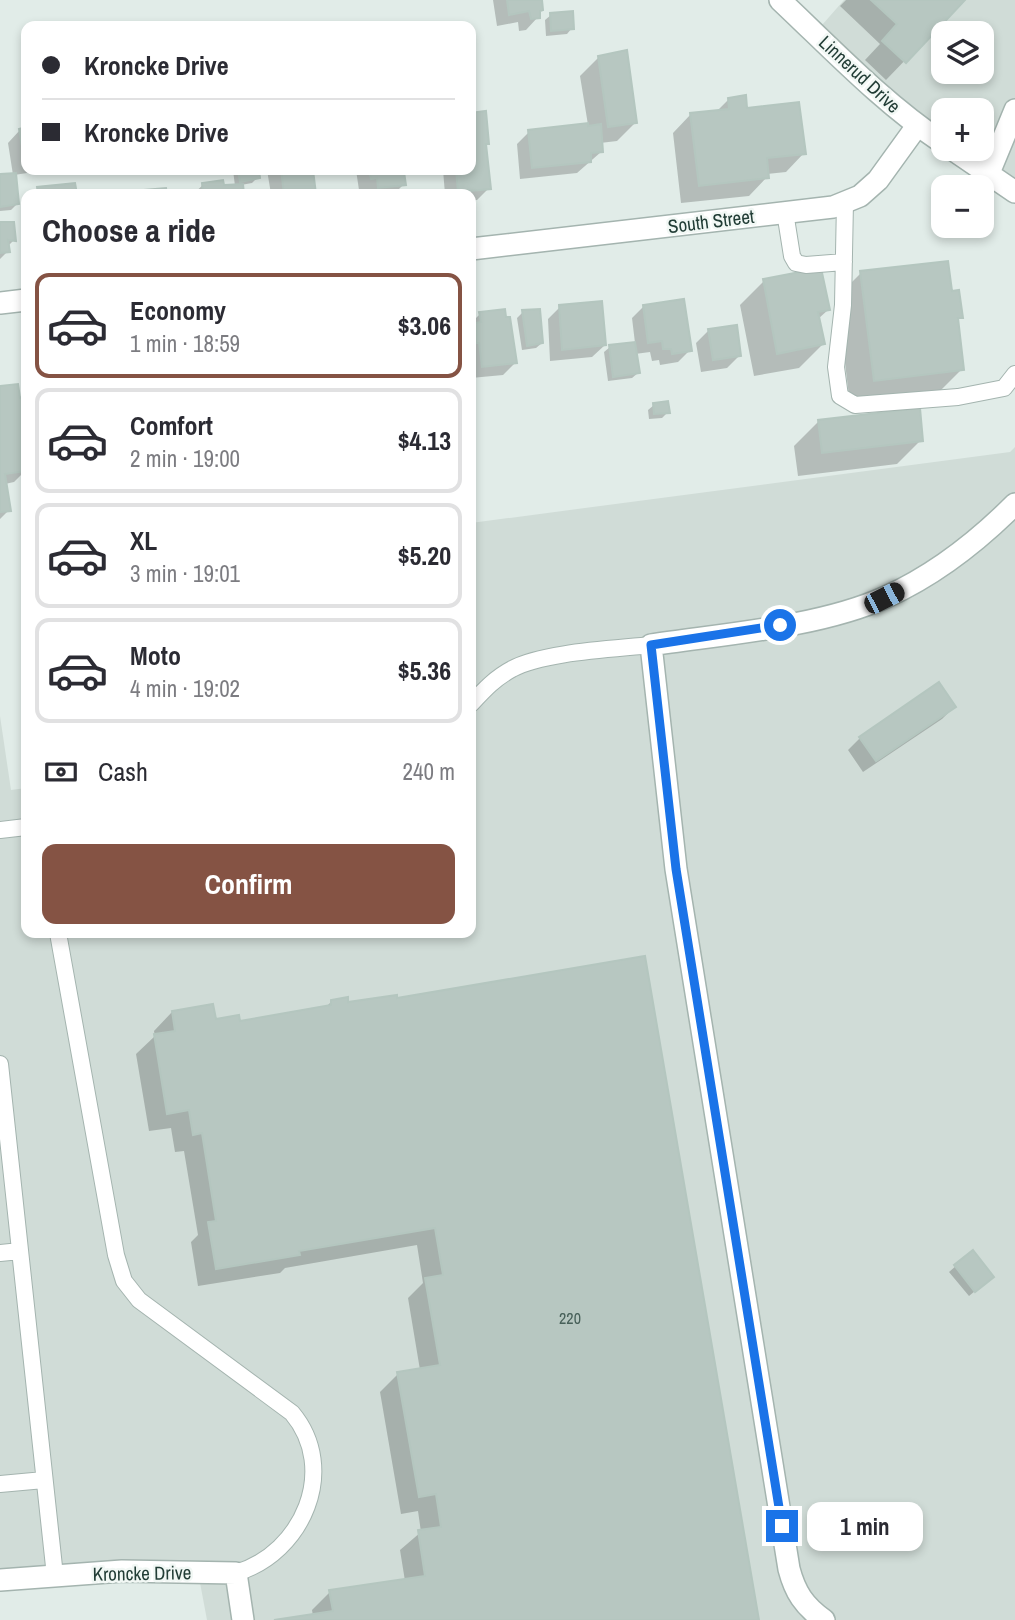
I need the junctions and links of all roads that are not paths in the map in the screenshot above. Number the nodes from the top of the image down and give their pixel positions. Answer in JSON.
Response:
{"nodes":[{"id":1,"x":780,"y":0,"type":"edge"},
{"id":2,"x":1015,"y":110,"type":"edge"},
{"id":3,"x":917,"y":126,"type":"junction"},
{"id":4,"x":931,"y":135,"type":"edge"},
{"id":5,"x":970,"y":161,"type":"edge"},
{"id":6,"x":989,"y":173,"type":"junction"},
{"id":7,"x":1015,"y":192,"type":"edge"},
{"id":8,"x":845,"y":202,"type":"junction"},
{"id":9,"x":785,"y":212,"type":"junction"},
{"id":10,"x":476,"y":248,"type":"edge"},
{"id":11,"x":844,"y":262,"type":"junction"},
{"id":12,"x":21,"y":301,"type":"edge"},
{"id":13,"x":0,"y":303,"type":"edge"},
{"id":14,"x":1015,"y":374,"type":"edge"},
{"id":15,"x":1015,"y":504,"type":"edge"},
{"id":16,"x":651,"y":645,"type":"junction"},
{"id":17,"x":476,"y":699,"type":"edge"},
{"id":18,"x":21,"y":828,"type":"edge"},
{"id":19,"x":0,"y":830,"type":"edge"},
{"id":20,"x":59,"y":938,"type":"edge"},
{"id":21,"x":0,"y":1064,"type":"edge"},
{"id":22,"x":7,"y":1198,"type":"edge"},
{"id":23,"x":20,"y":1251,"type":"junction"},
{"id":24,"x":0,"y":1253,"type":"edge"},
{"id":25,"x":44,"y":1480,"type":"junction"},
{"id":26,"x":0,"y":1484,"type":"edge"},
{"id":27,"x":236,"y":1573,"type":"junction"},
{"id":28,"x":55,"y":1576,"type":"junction"},
{"id":29,"x":0,"y":1580,"type":"edge"},
{"id":30,"x":243,"y":1620,"type":"edge"},
{"id":31,"x":824,"y":1620,"type":"edge"}],
"edges":[{"from":1,"to":3,"type":"street","name":"Linnerud Drive"},
{"from":2,"to":6,"type":"street"},
{"from":3,"to":4,"type":"street","name":"Linnerud Drive"},
{"from":3,"to":8,"type":"street","name":"South Street"},
{"from":5,"to":6,"type":"street"},
{"from":6,"to":7,"type":"street"},
{"from":8,"to":9,"type":"street","name":"South Street"},
{"from":8,"to":11,"type":"lane"},
{"from":9,"to":10,"type":"street","name":"South Street"},
{"from":9,"to":11,"type":"lane"},
{"from":11,"to":14,"type":"lane"},
{"from":12,"to":13,"type":"street"},
{"from":15,"to":16,"type":"street"},
{"from":16,"to":17,"type":"lane"},
{"from":16,"to":31,"type":"street"},
{"from":18,"to":19,"type":"lane"},
{"from":20,"to":27,"type":"lane"},
{"from":21,"to":22,"type":"lane"},
{"from":22,"to":23,"type":"lane"},
{"from":23,"to":24,"type":"lane"},
{"from":23,"to":25,"type":"lane"},
{"from":25,"to":26,"type":"lane"},
{"from":25,"to":28,"type":"lane"},
{"from":27,"to":28,"type":"street","name":"Kroncke Drive"},
{"from":27,"to":30,"type":"street"},
{"from":28,"to":29,"type":"street","name":"Kroncke Drive"}]}
